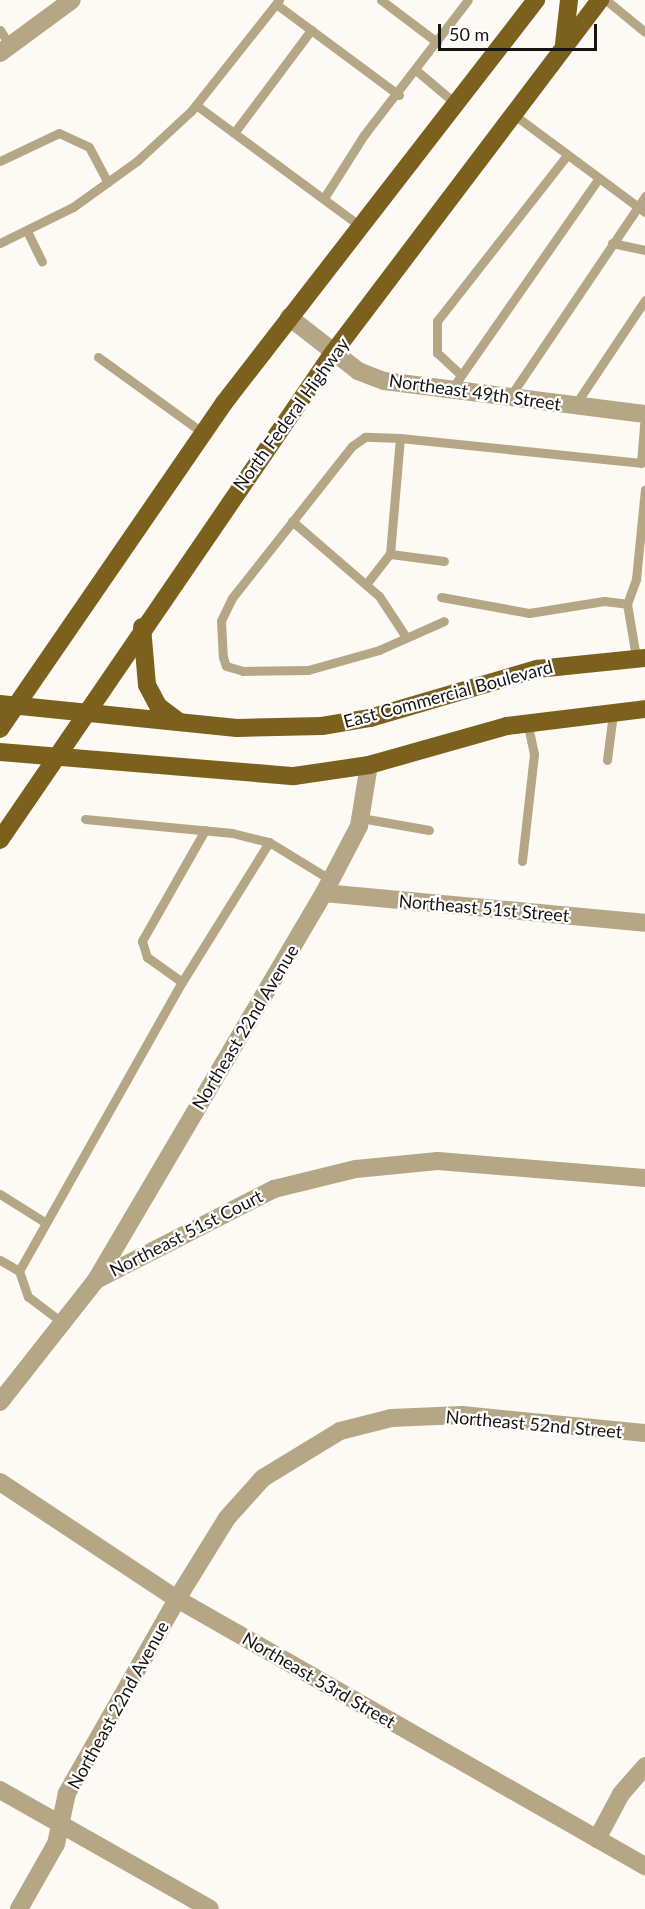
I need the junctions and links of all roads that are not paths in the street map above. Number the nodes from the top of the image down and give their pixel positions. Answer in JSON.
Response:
{"nodes":[{"id":1,"x":72,"y":0,"type":"edge"},
{"id":2,"x":381,"y":0,"type":"edge"},
{"id":3,"x":468,"y":0,"type":"edge"},
{"id":4,"x":536,"y":0,"type":"edge"},
{"id":5,"x":569,"y":0,"type":"edge"},
{"id":6,"x":600,"y":0,"type":"edge"},
{"id":7,"x":606,"y":0,"type":"edge"},
{"id":8,"x":278,"y":2,"type":"edge"},
{"id":9,"x":0,"y":30,"type":"edge"},
{"id":10,"x":311,"y":30,"type":"junction"},
{"id":11,"x":645,"y":32,"type":"edge"},
{"id":12,"x":437,"y":42,"type":"junction"},
{"id":13,"x":564,"y":46,"type":"junction"},
{"id":14,"x":5,"y":50,"type":"edge"},
{"id":15,"x":417,"y":71,"type":"junction"},
{"id":16,"x":399,"y":94,"type":"junction"},
{"id":17,"x":455,"y":103,"type":"junction"},
{"id":18,"x":196,"y":105,"type":"junction"},
{"id":19,"x":513,"y":114,"type":"junction"},
{"id":20,"x":234,"y":133,"type":"junction"},
{"id":21,"x":567,"y":155,"type":"junction"},
{"id":22,"x":0,"y":161,"type":"edge"},
{"id":23,"x":598,"y":179,"type":"junction"},
{"id":24,"x":108,"y":182,"type":"junction"},
{"id":25,"x":645,"y":196,"type":"edge"},
{"id":26,"x":324,"y":198,"type":"junction"},
{"id":27,"x":640,"y":209,"type":"edge"},
{"id":28,"x":359,"y":225,"type":"junction"},
{"id":29,"x":27,"y":231,"type":"junction"},
{"id":30,"x":0,"y":243,"type":"edge"},
{"id":31,"x":612,"y":243,"type":"junction"},
{"id":32,"x":645,"y":250,"type":"edge"},
{"id":33,"x":42,"y":262,"type":"dead end"},
{"id":34,"x":645,"y":300,"type":"edge"},
{"id":35,"x":289,"y":317,"type":"junction"},
{"id":36,"x":333,"y":353,"type":"junction"},
{"id":37,"x":98,"y":357,"type":"dead end"},
{"id":38,"x":456,"y":383,"type":"junction"},
{"id":39,"x":509,"y":398,"type":"junction"},
{"id":40,"x":575,"y":406,"type":"junction"},
{"id":41,"x":645,"y":414,"type":"edge"},
{"id":42,"x":202,"y":433,"type":"junction"},
{"id":43,"x":400,"y":438,"type":"junction"},
{"id":44,"x":643,"y":466,"type":"edge"},
{"id":45,"x":645,"y":489,"type":"edge"},
{"id":46,"x":292,"y":521,"type":"junction"},
{"id":47,"x":390,"y":554,"type":"junction"},
{"id":48,"x":444,"y":561,"type":"dead end"},
{"id":49,"x":367,"y":583,"type":"junction"},
{"id":50,"x":441,"y":597,"type":"dead end"},
{"id":51,"x":627,"y":604,"type":"junction"},
{"id":52,"x":444,"y":621,"type":"dead end"},
{"id":53,"x":142,"y":627,"type":"junction"},
{"id":54,"x":406,"y":637,"type":"junction"},
{"id":55,"x":640,"y":658,"type":"edge"},
{"id":56,"x":8,"y":705,"type":"edge"},
{"id":57,"x":645,"y":709,"type":"edge"},
{"id":58,"x":613,"y":710,"type":"junction"},
{"id":59,"x":83,"y":712,"type":"junction"},
{"id":60,"x":178,"y":721,"type":"junction"},
{"id":61,"x":527,"y":722,"type":"junction"},
{"id":62,"x":0,"y":729,"type":"edge"},
{"id":63,"x":0,"y":752,"type":"edge"},
{"id":64,"x":54,"y":756,"type":"junction"},
{"id":65,"x":607,"y":760,"type":"dead end"},
{"id":66,"x":369,"y":765,"type":"junction"},
{"id":67,"x":361,"y":818,"type":"junction"},
{"id":68,"x":85,"y":819,"type":"dead end"},
{"id":69,"x":205,"y":830,"type":"junction"},
{"id":70,"x":429,"y":830,"type":"dead end"},
{"id":71,"x":0,"y":840,"type":"edge"},
{"id":72,"x":268,"y":842,"type":"junction"},
{"id":73,"x":522,"y":861,"type":"dead end"},
{"id":74,"x":327,"y":887,"type":"junction"},
{"id":75,"x":645,"y":923,"type":"edge"},
{"id":76,"x":182,"y":982,"type":"junction"},
{"id":77,"x":645,"y":1179,"type":"edge"},
{"id":78,"x":0,"y":1194,"type":"edge"},
{"id":79,"x":46,"y":1222,"type":"junction"},
{"id":80,"x":0,"y":1260,"type":"edge"},
{"id":81,"x":19,"y":1271,"type":"junction"},
{"id":82,"x":96,"y":1280,"type":"junction"},
{"id":83,"x":59,"y":1320,"type":"junction"},
{"id":84,"x":0,"y":1402,"type":"edge"},
{"id":85,"x":645,"y":1433,"type":"edge"},
{"id":86,"x":0,"y":1482,"type":"edge"},
{"id":87,"x":177,"y":1599,"type":"junction"},
{"id":88,"x":645,"y":1766,"type":"edge"},
{"id":89,"x":0,"y":1790,"type":"edge"},
{"id":90,"x":62,"y":1824,"type":"junction"},
{"id":91,"x":597,"y":1839,"type":"junction"},
{"id":92,"x":645,"y":1866,"type":"edge"},
{"id":93,"x":19,"y":1909,"type":"edge"},
{"id":94,"x":210,"y":1909,"type":"edge"}],
"edges":[{"from":1,"to":14,"type":"street"},
{"from":2,"to":12,"type":"lane"},
{"from":3,"to":12,"type":"lane"},
{"from":4,"to":17,"type":"main road"},
{"from":5,"to":13,"type":"main road"},
{"from":6,"to":13,"type":"main road","name":"North Federal Highway"},
{"from":7,"to":11,"type":"lane"},
{"from":8,"to":10,"type":"lane"},
{"from":8,"to":18,"type":"lane"},
{"from":9,"to":14,"type":"lane"},
{"from":10,"to":16,"type":"lane"},
{"from":10,"to":20,"type":"lane"},
{"from":12,"to":15,"type":"lane"},
{"from":13,"to":19,"type":"main road","name":"North Federal Highway"},
{"from":15,"to":16,"type":"lane"},
{"from":15,"to":17,"type":"lane"},
{"from":16,"to":26,"type":"lane"},
{"from":17,"to":28,"type":"main road"},
{"from":18,"to":20,"type":"lane"},
{"from":18,"to":24,"type":"lane"},
{"from":19,"to":21,"type":"lane"},
{"from":19,"to":36,"type":"main road","name":"North Federal Highway"},
{"from":20,"to":26,"type":"lane"},
{"from":21,"to":23,"type":"lane"},
{"from":21,"to":38,"type":"lane"},
{"from":22,"to":24,"type":"lane"},
{"from":23,"to":27,"type":"lane"},
{"from":23,"to":38,"type":"lane"},
{"from":24,"to":29,"type":"lane"},
{"from":25,"to":27,"type":"lane"},
{"from":26,"to":28,"type":"lane"},
{"from":27,"to":31,"type":"lane"},
{"from":28,"to":35,"type":"main road"},
{"from":29,"to":30,"type":"lane"},
{"from":29,"to":33,"type":"lane"},
{"from":31,"to":32,"type":"lane"},
{"from":31,"to":39,"type":"lane"},
{"from":34,"to":40,"type":"lane"},
{"from":35,"to":36,"type":"street","name":"Northeast 49th Street"},
{"from":35,"to":42,"type":"main road"},
{"from":36,"to":38,"type":"street","name":"Northeast 49th Street"},
{"from":36,"to":53,"type":"main road","name":"North Federal Highway"},
{"from":37,"to":42,"type":"lane"},
{"from":38,"to":39,"type":"street","name":"Northeast 49th Street"},
{"from":39,"to":40,"type":"street","name":"Northeast 49th Street"},
{"from":40,"to":41,"type":"street","name":"Northeast 49th Street"},
{"from":41,"to":44,"type":"lane"},
{"from":42,"to":56,"type":"main road"},
{"from":43,"to":44,"type":"lane"},
{"from":43,"to":46,"type":"lane"},
{"from":43,"to":47,"type":"lane"},
{"from":45,"to":51,"type":"lane"},
{"from":46,"to":49,"type":"lane"},
{"from":46,"to":54,"type":"lane"},
{"from":47,"to":48,"type":"lane"},
{"from":47,"to":49,"type":"lane"},
{"from":49,"to":54,"type":"lane"},
{"from":50,"to":51,"type":"lane"},
{"from":51,"to":55,"type":"lane"},
{"from":52,"to":54,"type":"lane"},
{"from":53,"to":59,"type":"main road","name":"North Federal Highway"},
{"from":53,"to":60,"type":"main road"},
{"from":55,"to":60,"type":"main road","name":"East Commercial Boulevard"},
{"from":56,"to":59,"type":"main road","name":"East Commercial Boulevard"},
{"from":56,"to":62,"type":"main road"},
{"from":57,"to":58,"type":"main road"},
{"from":58,"to":61,"type":"main road"},
{"from":58,"to":65,"type":"lane"},
{"from":59,"to":60,"type":"main road","name":"East Commercial Boulevard"},
{"from":59,"to":64,"type":"main road","name":"North Federal Highway"},
{"from":61,"to":66,"type":"main road"},
{"from":61,"to":73,"type":"lane"},
{"from":63,"to":64,"type":"main road"},
{"from":64,"to":66,"type":"main road"},
{"from":64,"to":71,"type":"main road","name":"North Federal Highway"},
{"from":66,"to":67,"type":"street","name":"Northeast 22nd Avenue"},
{"from":67,"to":70,"type":"lane"},
{"from":67,"to":74,"type":"street","name":"Northeast 22nd Avenue"},
{"from":68,"to":69,"type":"lane"},
{"from":69,"to":72,"type":"lane"},
{"from":69,"to":76,"type":"lane"},
{"from":72,"to":74,"type":"lane"},
{"from":72,"to":76,"type":"lane"},
{"from":74,"to":75,"type":"street","name":"Northeast 51st Street"},
{"from":74,"to":82,"type":"street","name":"Northeast 22nd Avenue"},
{"from":76,"to":79,"type":"lane"},
{"from":77,"to":82,"type":"street","name":"Northeast 51st Court"},
{"from":78,"to":79,"type":"lane"},
{"from":79,"to":81,"type":"lane"},
{"from":80,"to":81,"type":"lane"},
{"from":81,"to":83,"type":"lane"},
{"from":82,"to":83,"type":"street","name":"Northeast 51st Court"},
{"from":83,"to":84,"type":"street","name":"Northeast 51st Court"},
{"from":85,"to":87,"type":"street","name":"Northeast 52nd Street"},
{"from":86,"to":87,"type":"street","name":"Northeast 53rd Street"},
{"from":87,"to":90,"type":"street","name":"Northeast 22nd Avenue"},
{"from":87,"to":91,"type":"street","name":"Northeast 53rd Street"},
{"from":88,"to":91,"type":"street"},
{"from":89,"to":90,"type":"street"},
{"from":90,"to":93,"type":"street","name":"Northeast 22nd Avenue"},
{"from":90,"to":94,"type":"street"},
{"from":91,"to":92,"type":"street","name":"Northeast 53rd Street"}]}
